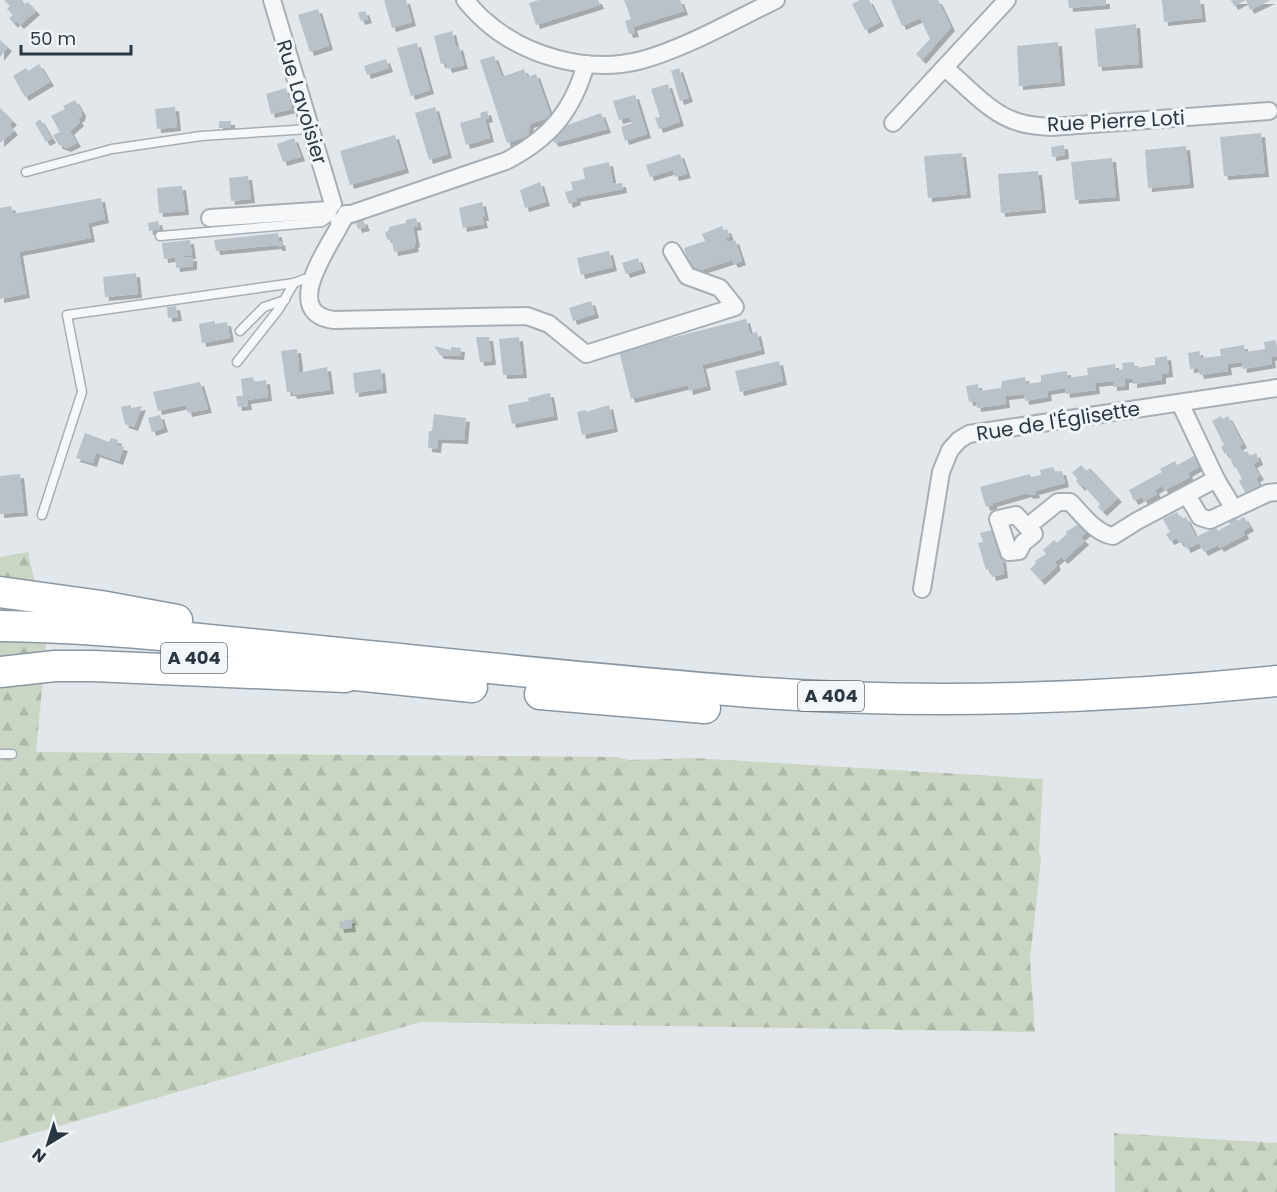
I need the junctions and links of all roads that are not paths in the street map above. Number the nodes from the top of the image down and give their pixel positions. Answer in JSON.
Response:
{"nodes":[{"id":1,"x":272,"y":0,"type":"edge"},
{"id":2,"x":465,"y":0,"type":"edge"},
{"id":3,"x":776,"y":0,"type":"edge"},
{"id":4,"x":1007,"y":0,"type":"edge"},
{"id":5,"x":586,"y":64,"type":"junction"},
{"id":6,"x":945,"y":68,"type":"junction"},
{"id":7,"x":1269,"y":111,"type":"dead end"},
{"id":8,"x":893,"y":123,"type":"dead end"},
{"id":9,"x":310,"y":129,"type":"junction"},
{"id":10,"x":26,"y":172,"type":"dead end"},
{"id":11,"x":335,"y":213,"type":"junction"},
{"id":12,"x":210,"y":218,"type":"dead end"},
{"id":13,"x":160,"y":236,"type":"dead end"},
{"id":14,"x":672,"y":251,"type":"dead end"},
{"id":15,"x":311,"y":280,"type":"junction"},
{"id":16,"x":294,"y":283,"type":"junction"},
{"id":17,"x":285,"y":300,"type":"junction"},
{"id":18,"x":240,"y":331,"type":"dead end"},
{"id":19,"x":237,"y":362,"type":"dead end"},
{"id":20,"x":1277,"y":388,"type":"edge"},
{"id":21,"x":1180,"y":403,"type":"junction"},
{"id":22,"x":1216,"y":479,"type":"junction"},
{"id":23,"x":1277,"y":492,"type":"edge"},
{"id":24,"x":1187,"y":495,"type":"junction"},
{"id":25,"x":1234,"y":509,"type":"junction"},
{"id":26,"x":42,"y":515,"type":"dead end"},
{"id":27,"x":1027,"y":527,"type":"dead end"},
{"id":28,"x":922,"y":589,"type":"dead end"},
{"id":29,"x":0,"y":592,"type":"edge"},
{"id":30,"x":0,"y":626,"type":"edge"},
{"id":31,"x":0,"y":646,"type":"edge"},
{"id":32,"x":387,"y":668,"type":"junction"},
{"id":33,"x":0,"y":672,"type":"edge"},
{"id":34,"x":1277,"y":681,"type":"edge"},
{"id":35,"x":1277,"y":702,"type":"edge"},
{"id":36,"x":0,"y":754,"type":"edge"},
{"id":37,"x":12,"y":754,"type":"dead end"}],
"edges":[{"from":1,"to":9,"type":"street","name":"Rue Lavoisier"},
{"from":2,"to":5,"type":"street"},
{"from":3,"to":5,"type":"street"},
{"from":4,"to":6,"type":"street"},
{"from":5,"to":11,"type":"street"},
{"from":6,"to":7,"type":"street","name":"Rue Pierre Loti"},
{"from":6,"to":8,"type":"street"},
{"from":9,"to":10,"type":"lane"},
{"from":9,"to":11,"type":"street","name":"Rue Lavoisier"},
{"from":11,"to":12,"type":"street"},
{"from":11,"to":13,"type":"lane"},
{"from":11,"to":15,"type":"street"},
{"from":14,"to":15,"type":"street"},
{"from":15,"to":16,"type":"lane"},
{"from":16,"to":17,"type":"lane"},
{"from":16,"to":26,"type":"lane"},
{"from":17,"to":18,"type":"lane"},
{"from":17,"to":19,"type":"lane"},
{"from":20,"to":21,"type":"street","name":"Rue de l'Églisette"},
{"from":21,"to":22,"type":"street"},
{"from":21,"to":28,"type":"street","name":"Rue de l'Églisette"},
{"from":22,"to":24,"type":"street"},
{"from":22,"to":25,"type":"street"},
{"from":23,"to":25,"type":"street"},
{"from":24,"to":25,"type":"street"},
{"from":24,"to":27,"type":"street"},
{"from":29,"to":32,"type":"highway"},
{"from":30,"to":32,"type":"highway","number":"A 404"},
{"from":31,"to":32,"type":"highway","number":"A 404"},
{"from":32,"to":33,"type":"highway"},
{"from":32,"to":34,"type":"highway","number":"A 404"},
{"from":32,"to":35,"type":"highway","number":"A 404"},
{"from":36,"to":37,"type":"lane"}]}
